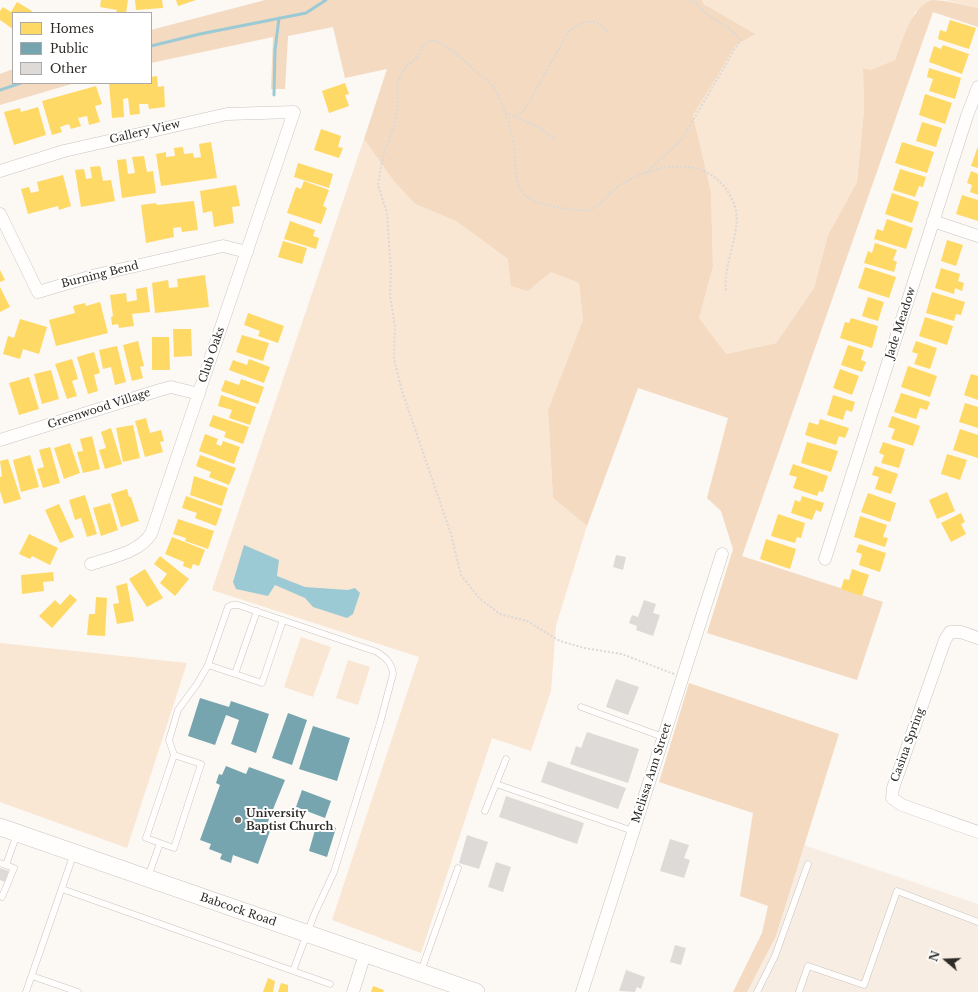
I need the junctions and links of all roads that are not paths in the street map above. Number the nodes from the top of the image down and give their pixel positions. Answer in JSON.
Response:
{"nodes":[{"id":1,"x":978,"y":87,"type":"edge"},
{"id":2,"x":294,"y":112,"type":"joint"},
{"id":3,"x":0,"y":172,"type":"edge"},
{"id":4,"x":0,"y":214,"type":"edge"},
{"id":5,"x":933,"y":221,"type":"junction"},
{"id":6,"x":978,"y":236,"type":"edge"},
{"id":7,"x":247,"y":252,"type":"junction"},
{"id":8,"x":199,"y":394,"type":"junction"},
{"id":9,"x":0,"y":440,"type":"edge"},
{"id":10,"x":722,"y":554,"type":"dead end"},
{"id":11,"x":825,"y":559,"type":"dead end"},
{"id":12,"x":91,"y":564,"type":"dead end"},
{"id":13,"x":257,"y":612,"type":"junction"},
{"id":14,"x":283,"y":620,"type":"junction"},
{"id":15,"x":978,"y":638,"type":"edge"},
{"id":16,"x":208,"y":666,"type":"junction"},
{"id":17,"x":235,"y":674,"type":"junction"},
{"id":18,"x":581,"y":707,"type":"dead end"},
{"id":19,"x":663,"y":737,"type":"junction"},
{"id":20,"x":174,"y":755,"type":"junction"},
{"id":21,"x":506,"y":759,"type":"dead end"},
{"id":22,"x":496,"y":784,"type":"junction"},
{"id":23,"x":485,"y":811,"type":"dead end"},
{"id":24,"x":0,"y":827,"type":"edge"},
{"id":25,"x":633,"y":831,"type":"junction"},
{"id":26,"x":978,"y":832,"type":"edge"},
{"id":27,"x":18,"y":834,"type":"junction"},
{"id":28,"x":160,"y":843,"type":"junction"},
{"id":29,"x":74,"y":853,"type":"junction"},
{"id":30,"x":3,"y":864,"type":"edge"},
{"id":31,"x":808,"y":864,"type":"dead end"},
{"id":32,"x":458,"y":868,"type":"dead end"},
{"id":33,"x":147,"y":878,"type":"junction"},
{"id":34,"x":62,"y":889,"type":"junction"},
{"id":35,"x":0,"y":896,"type":"edge"},
{"id":36,"x":978,"y":922,"type":"edge"},
{"id":37,"x":307,"y":934,"type":"junction"},
{"id":38,"x":365,"y":954,"type":"junction"},
{"id":39,"x":293,"y":971,"type":"junction"},
{"id":40,"x":420,"y":973,"type":"junction"},
{"id":41,"x":32,"y":976,"type":"junction"},
{"id":42,"x":330,"y":984,"type":"dead end"},
{"id":43,"x":26,"y":992,"type":"edge"},
{"id":44,"x":78,"y":992,"type":"edge"},
{"id":45,"x":353,"y":992,"type":"edge"},
{"id":46,"x":476,"y":992,"type":"edge"},
{"id":47,"x":582,"y":992,"type":"edge"},
{"id":48,"x":757,"y":992,"type":"edge"},
{"id":49,"x":799,"y":992,"type":"edge"}],
"edges":[{"from":1,"to":5,"type":"street","name":"Jade Meadow"},
{"from":2,"to":3,"type":"street","name":"Gallery View"},
{"from":2,"to":7,"type":"street","name":"Club Oaks"},
{"from":4,"to":7,"type":"street","name":"Burning Bend"},
{"from":5,"to":6,"type":"street"},
{"from":5,"to":11,"type":"street","name":"Jade Meadow"},
{"from":7,"to":8,"type":"street","name":"Club Oaks"},
{"from":8,"to":9,"type":"street","name":"Greenwood Village"},
{"from":8,"to":12,"type":"street","name":"Club Oaks"},
{"from":10,"to":19,"type":"street","name":"Melissa Ann Street"},
{"from":13,"to":14,"type":"lane"},
{"from":13,"to":16,"type":"lane"},
{"from":13,"to":17,"type":"lane"},
{"from":14,"to":17,"type":"lane"},
{"from":14,"to":37,"type":"lane"},
{"from":15,"to":26,"type":"street","name":"Casina Spring"},
{"from":16,"to":17,"type":"lane"},
{"from":16,"to":20,"type":"lane"},
{"from":18,"to":19,"type":"lane"},
{"from":19,"to":25,"type":"street","name":"Melissa Ann Street"},
{"from":20,"to":28,"type":"lane"},
{"from":20,"to":28,"type":"lane"},
{"from":21,"to":22,"type":"lane"},
{"from":22,"to":23,"type":"lane"},
{"from":22,"to":25,"type":"lane"},
{"from":24,"to":27,"type":"main road","name":"Babcock Road"},
{"from":25,"to":47,"type":"street","name":"Melissa Ann Street"},
{"from":27,"to":29,"type":"main road","name":"Babcock Road"},
{"from":27,"to":30,"type":"lane"},
{"from":28,"to":33,"type":"lane"},
{"from":29,"to":33,"type":"main road","name":"Babcock Road"},
{"from":29,"to":34,"type":"lane"},
{"from":30,"to":35,"type":"lane"},
{"from":31,"to":48,"type":"lane"},
{"from":32,"to":40,"type":"lane"},
{"from":33,"to":37,"type":"main road","name":"Babcock Road"},
{"from":34,"to":39,"type":"lane"},
{"from":34,"to":41,"type":"lane"},
{"from":36,"to":49,"type":"lane"},
{"from":37,"to":38,"type":"main road","name":"Babcock Road"},
{"from":37,"to":39,"type":"lane"},
{"from":38,"to":40,"type":"main road","name":"Babcock Road"},
{"from":38,"to":45,"type":"street"},
{"from":39,"to":42,"type":"lane"},
{"from":40,"to":46,"type":"main road","name":"Babcock Road"},
{"from":41,"to":43,"type":"lane"},
{"from":41,"to":44,"type":"lane"}]}
